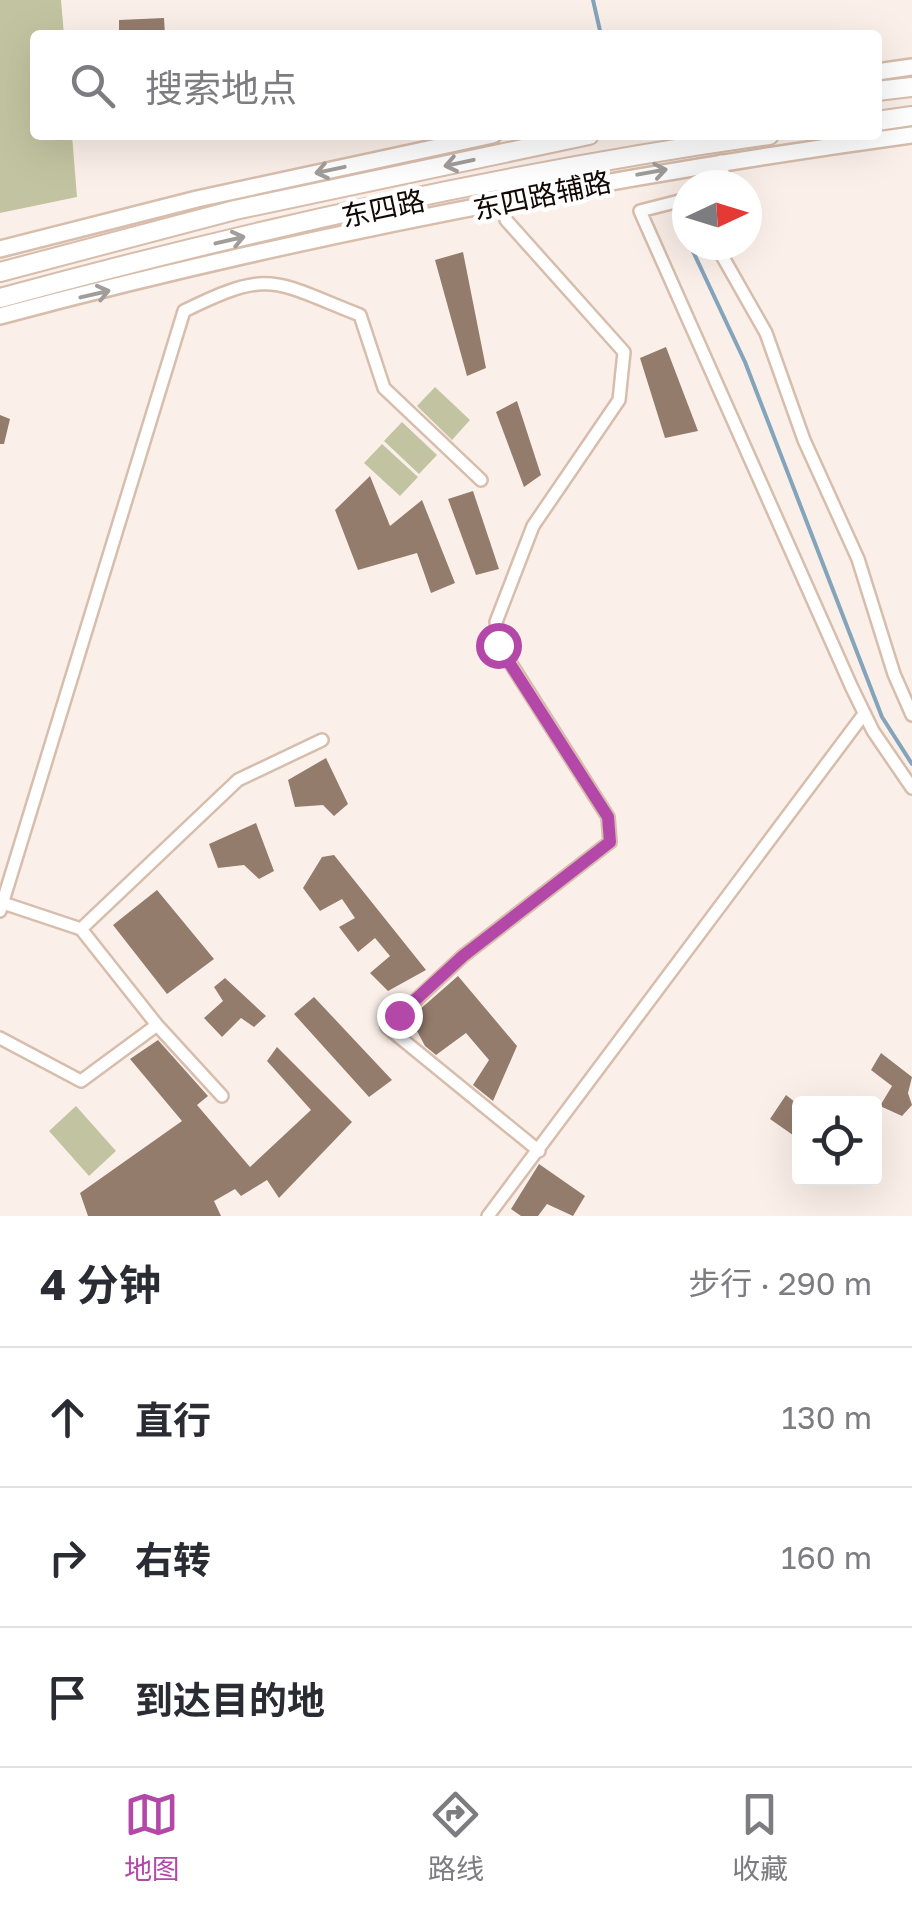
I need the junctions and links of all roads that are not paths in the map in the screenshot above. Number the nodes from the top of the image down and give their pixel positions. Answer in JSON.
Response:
{"nodes":[{"id":1,"x":912,"y":67,"type":"edge"},
{"id":2,"x":882,"y":71,"type":"edge"},
{"id":3,"x":912,"y":87,"type":"edge"},
{"id":4,"x":882,"y":90,"type":"edge"},
{"id":5,"x":912,"y":116,"type":"edge"},
{"id":6,"x":882,"y":120,"type":"edge"},
{"id":7,"x":912,"y":135,"type":"edge"},
{"id":8,"x":882,"y":139,"type":"edge"},
{"id":9,"x":471,"y":140,"type":"edge"},
{"id":10,"x":564,"y":140,"type":"edge"},
{"id":11,"x":738,"y":140,"type":"edge"},
{"id":12,"x":875,"y":140,"type":"edge"},
{"id":13,"x":721,"y":161,"type":"junction"},
{"id":14,"x":722,"y":170,"type":"edge"},
{"id":15,"x":672,"y":203,"type":"edge"},
{"id":16,"x":506,"y":220,"type":"dead end"},
{"id":17,"x":0,"y":248,"type":"edge"},
{"id":18,"x":725,"y":260,"type":"edge"},
{"id":19,"x":0,"y":272,"type":"edge"},
{"id":20,"x":0,"y":298,"type":"edge"},
{"id":21,"x":0,"y":316,"type":"edge"},
{"id":22,"x":481,"y":480,"type":"dead end"},
{"id":23,"x":864,"y":714,"type":"junction"},
{"id":24,"x":912,"y":715,"type":"edge"},
{"id":25,"x":322,"y":740,"type":"dead end"},
{"id":26,"x":912,"y":788,"type":"edge"},
{"id":27,"x":1,"y":907,"type":"edge"},
{"id":28,"x":82,"y":929,"type":"junction"},
{"id":29,"x":157,"y":1025,"type":"junction"},
{"id":30,"x":0,"y":1038,"type":"edge"},
{"id":31,"x":222,"y":1096,"type":"dead end"},
{"id":32,"x":539,"y":1151,"type":"junction"},
{"id":33,"x":488,"y":1216,"type":"edge"}],
"edges":[{"from":1,"to":2,"type":"main road"},
{"from":3,"to":4,"type":"main road"},
{"from":5,"to":6,"type":"main road"},
{"from":7,"to":8,"type":"main road","name":"东四路辅路"},
{"from":9,"to":17,"type":"main road","one_way":true},
{"from":10,"to":19,"type":"main road","name":"东四路","one_way":true},
{"from":20,"to":11,"type":"main road","name":"东四路","one_way":true},
{"from":12,"to":13,"type":"main road","name":"东四路辅路"},
{"from":13,"to":14,"type":"street"},
{"from":21,"to":13,"type":"main road","name":"东四路辅路","one_way":true},
{"from":15,"to":23,"type":"street"},
{"from":16,"to":32,"type":"street"},
{"from":18,"to":24,"type":"street"},
{"from":22,"to":27,"type":"street"},
{"from":23,"to":26,"type":"street"},
{"from":23,"to":32,"type":"street"},
{"from":25,"to":28,"type":"street"},
{"from":27,"to":28,"type":"street"},
{"from":28,"to":29,"type":"street"},
{"from":29,"to":30,"type":"street"},
{"from":29,"to":31,"type":"street"},
{"from":32,"to":33,"type":"street"}]}
